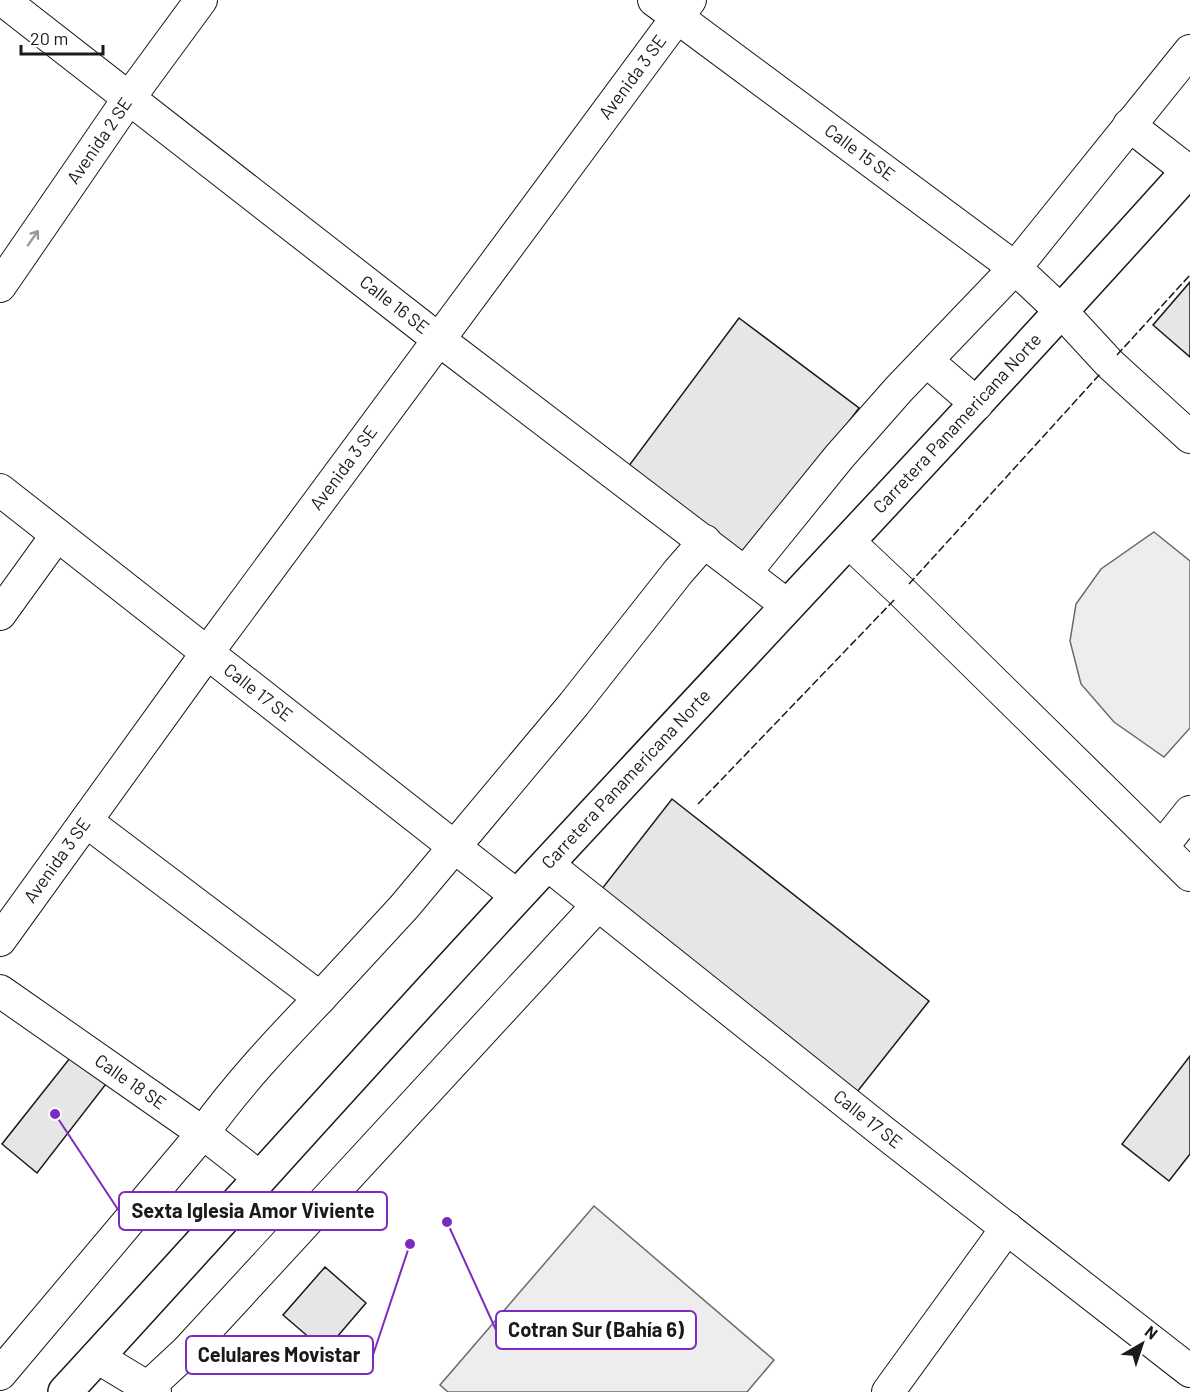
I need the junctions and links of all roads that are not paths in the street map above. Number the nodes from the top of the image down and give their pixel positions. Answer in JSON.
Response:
{"nodes":[{"id":1,"x":3,"y":0,"type":"edge"},
{"id":2,"x":201,"y":0,"type":"edge"},
{"id":3,"x":673,"y":6,"type":"edge"},
{"id":4,"x":1190,"y":51,"type":"edge"},
{"id":5,"x":129,"y":98,"type":"junction"},
{"id":6,"x":1130,"y":125,"type":"junction"},
{"id":7,"x":1189,"y":170,"type":"edge"},
{"id":8,"x":1015,"y":268,"type":"junction"},
{"id":9,"x":0,"y":286,"type":"edge"},
{"id":10,"x":1062,"y":312,"type":"junction"},
{"id":11,"x":438,"y":339,"type":"junction"},
{"id":12,"x":927,"y":361,"type":"junction"},
{"id":13,"x":977,"y":404,"type":"junction"},
{"id":14,"x":1190,"y":437,"type":"edge"},
{"id":15,"x":0,"y":490,"type":"edge"},
{"id":16,"x":57,"y":535,"type":"junction"},
{"id":17,"x":705,"y":541,"type":"junction"},
{"id":18,"x":849,"y":542,"type":"junction"},
{"id":19,"x":746,"y":573,"type":"junction"},
{"id":20,"x":788,"y":606,"type":"junction"},
{"id":21,"x":0,"y":614,"type":"edge"},
{"id":22,"x":207,"y":653,"type":"junction"},
{"id":23,"x":1190,"y":812,"type":"edge"},
{"id":24,"x":86,"y":821,"type":"junction"},
{"id":25,"x":454,"y":847,"type":"junction"},
{"id":26,"x":1162,"y":847,"type":"junction"},
{"id":27,"x":547,"y":864,"type":"junction"},
{"id":28,"x":1190,"y":875,"type":"edge"},
{"id":29,"x":517,"y":896,"type":"junction"},
{"id":30,"x":598,"y":905,"type":"junction"},
{"id":31,"x":0,"y":940,"type":"edge"},
{"id":32,"x":0,"y":991,"type":"edge"},
{"id":33,"x":320,"y":998,"type":"junction"},
{"id":34,"x":203,"y":1133,"type":"junction"},
{"id":35,"x":259,"y":1178,"type":"junction"},
{"id":36,"x":1007,"y":1228,"type":"junction"},
{"id":37,"x":97,"y":1357,"type":"junction"},
{"id":38,"x":1190,"y":1371,"type":"edge"},
{"id":39,"x":0,"y":1374,"type":"edge"},
{"id":40,"x":148,"y":1390,"type":"edge"},
{"id":41,"x":65,"y":1392,"type":"edge"},
{"id":42,"x":888,"y":1392,"type":"edge"}],
"edges":[{"from":1,"to":5,"type":"street","name":"Calle 16 SE"},
{"from":2,"to":5,"type":"street","name":"Avenida 2 SE"},
{"from":3,"to":8,"type":"street","name":"Calle 15 SE"},
{"from":3,"to":11,"type":"street","name":"Avenida 3 SE"},
{"from":4,"to":6,"type":"street"},
{"from":9,"to":5,"type":"street","name":"Avenida 2 SE","one_way":true},
{"from":5,"to":11,"type":"street","name":"Calle 16 SE"},
{"from":6,"to":7,"type":"street"},
{"from":6,"to":8,"type":"street"},
{"from":7,"to":10,"type":"highway","name":"Carretera Panamericana Norte"},
{"from":8,"to":10,"type":"street","name":"Calle 15 SE"},
{"from":8,"to":12,"type":"street"},
{"from":10,"to":13,"type":"highway","name":"Carretera Panamericana Norte"},
{"from":10,"to":14,"type":"street","name":"Calle 15 SE"},
{"from":11,"to":17,"type":"street","name":"Calle 16 SE"},
{"from":11,"to":22,"type":"street","name":"Avenida 3 SE"},
{"from":12,"to":13,"type":"street"},
{"from":12,"to":19,"type":"street"},
{"from":13,"to":18,"type":"highway","name":"Carretera Panamericana Norte"},
{"from":15,"to":16,"type":"street","name":"Calle 17 SE"},
{"from":16,"to":21,"type":"street"},
{"from":16,"to":22,"type":"street","name":"Calle 17 SE"},
{"from":17,"to":19,"type":"street","name":"Calle 16 SE"},
{"from":17,"to":25,"type":"street"},
{"from":18,"to":20,"type":"highway","name":"Carretera Panamericana Norte"},
{"from":18,"to":26,"type":"street"},
{"from":19,"to":20,"type":"street","name":"Calle 16 SE"},
{"from":20,"to":27,"type":"highway","name":"Carretera Panamericana Norte"},
{"from":22,"to":24,"type":"street","name":"Avenida 3 SE"},
{"from":22,"to":25,"type":"street","name":"Calle 17 SE"},
{"from":23,"to":26,"type":"street"},
{"from":24,"to":31,"type":"street","name":"Avenida 3 SE"},
{"from":24,"to":33,"type":"street"},
{"from":25,"to":29,"type":"street","name":"Calle 17 SE"},
{"from":25,"to":33,"type":"street"},
{"from":26,"to":28,"type":"street"},
{"from":27,"to":29,"type":"highway","name":"Carretera Panamericana Norte"},
{"from":27,"to":30,"type":"street","name":"Calle 17 SE"},
{"from":29,"to":35,"type":"highway","name":"Carretera Panamericana Norte"},
{"from":30,"to":36,"type":"street","name":"Calle 17 SE"},
{"from":30,"to":40,"type":"street"},
{"from":32,"to":34,"type":"street","name":"Calle 18 SE"},
{"from":33,"to":34,"type":"street"},
{"from":34,"to":35,"type":"street","name":"Calle 18 SE"},
{"from":34,"to":39,"type":"street"},
{"from":35,"to":37,"type":"highway","name":"Carretera Panamericana Norte"},
{"from":36,"to":38,"type":"street","name":"Calle 17 SE"},
{"from":36,"to":42,"type":"street"},
{"from":37,"to":40,"type":"street"},
{"from":37,"to":41,"type":"highway","name":"Carretera Panamericana Norte"}]}
